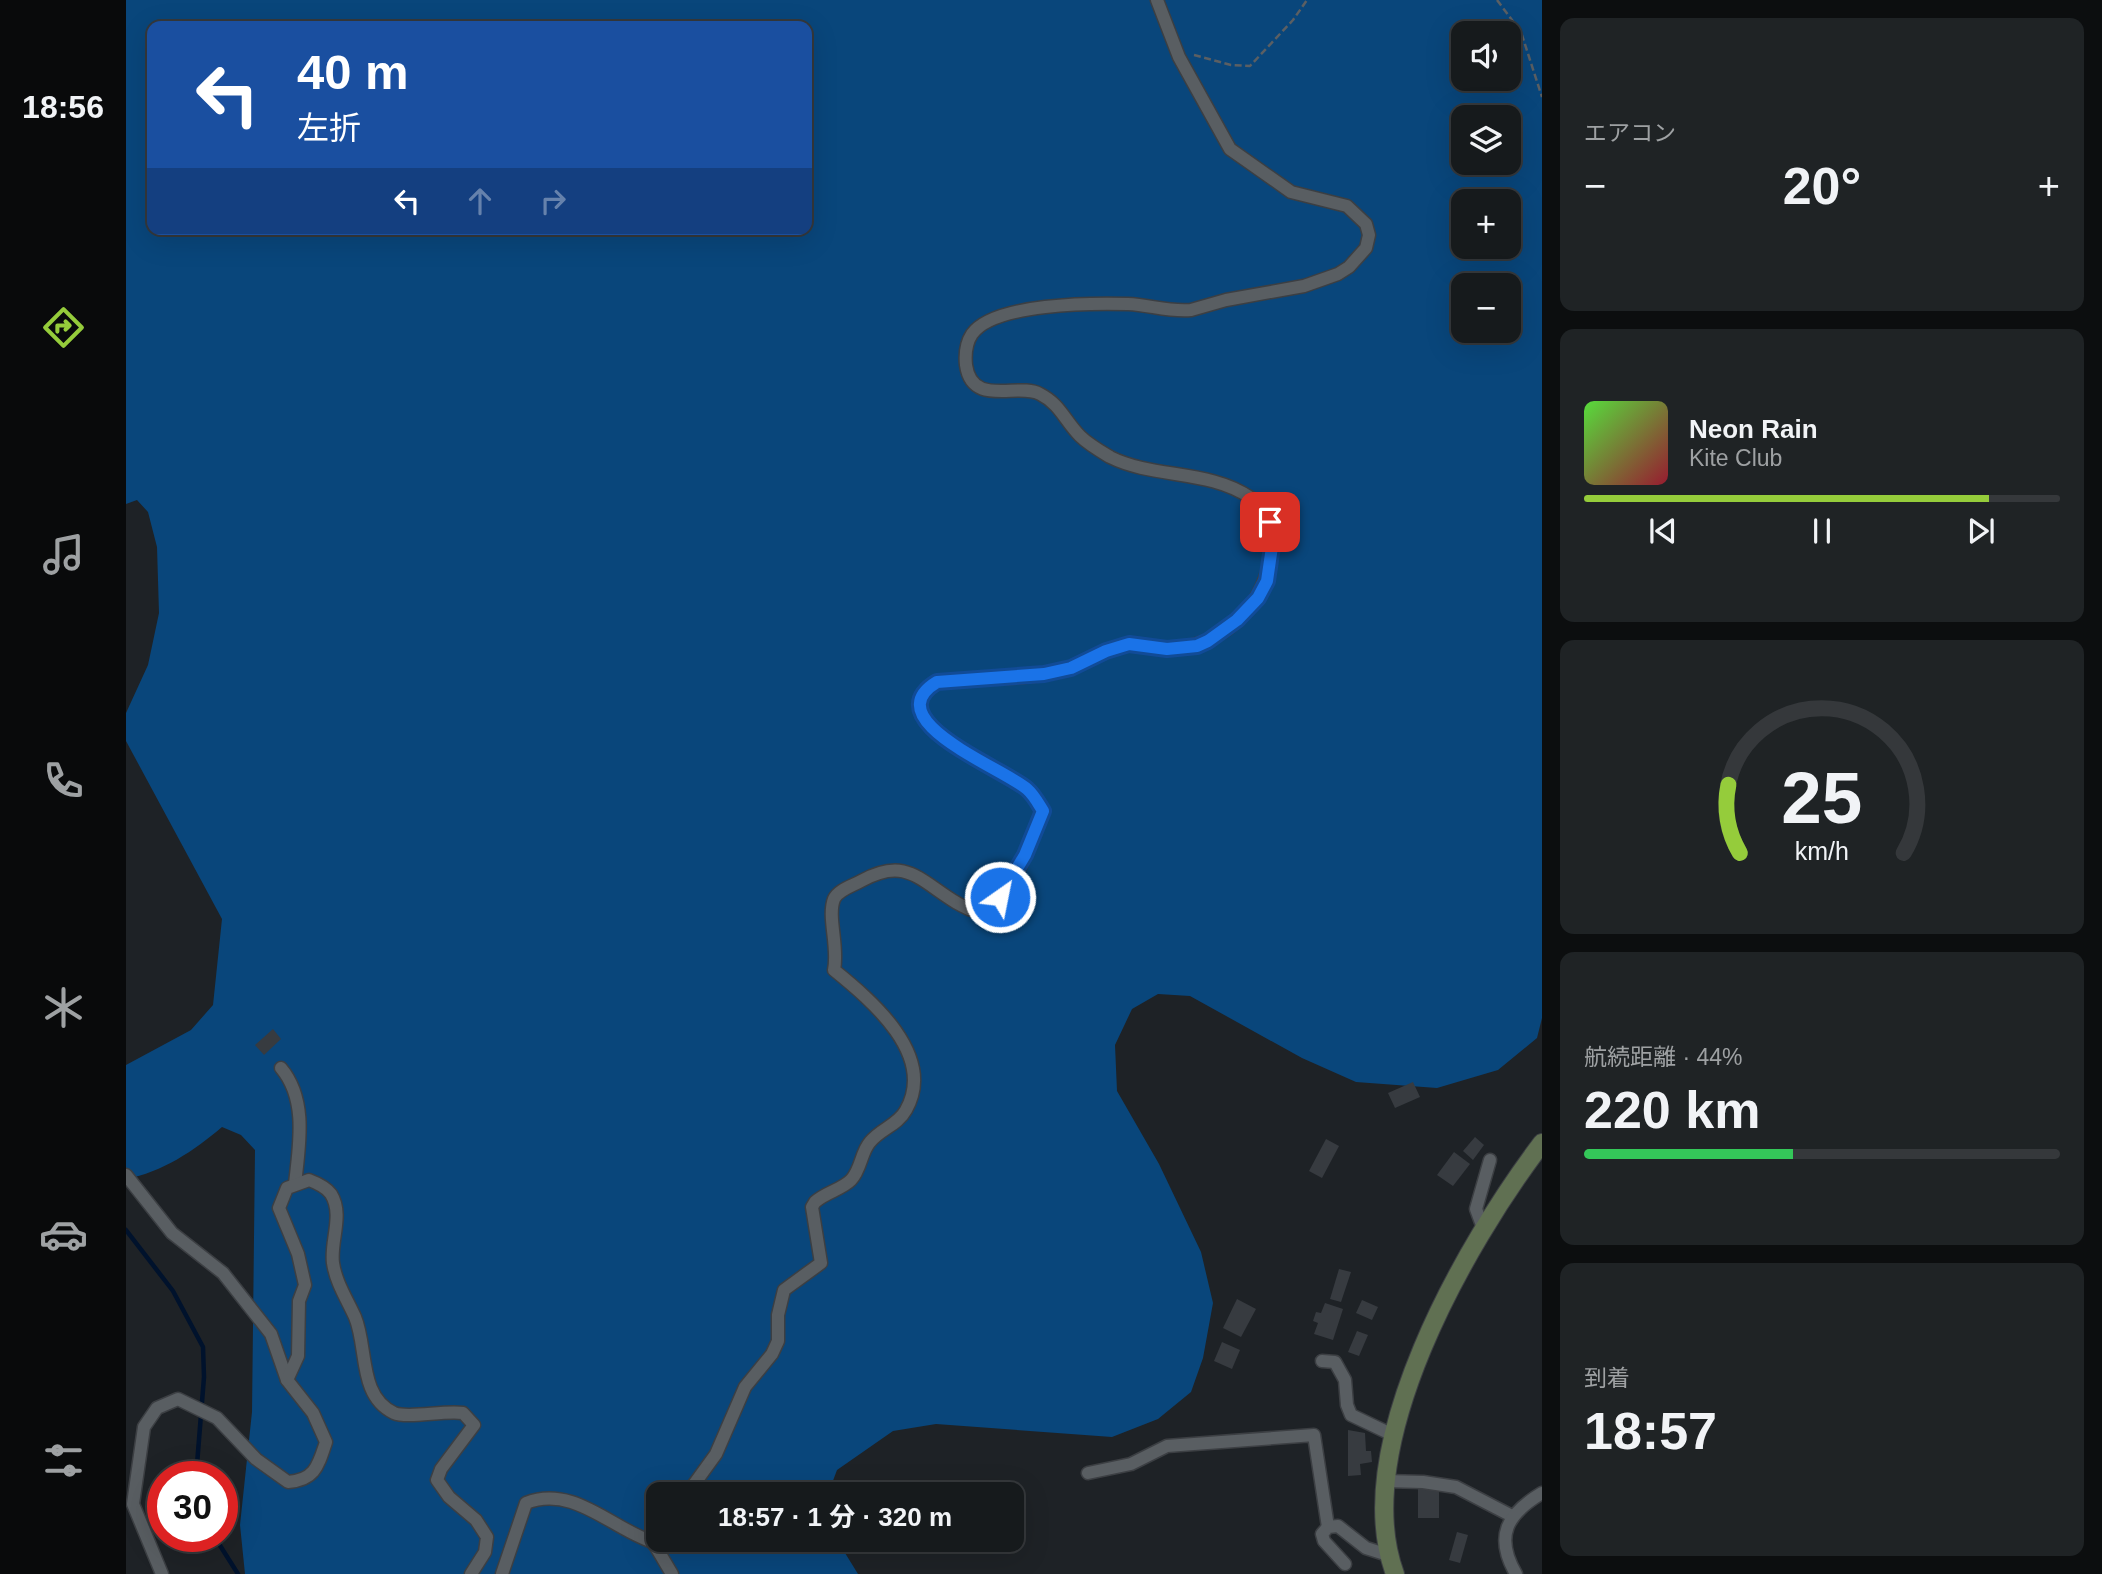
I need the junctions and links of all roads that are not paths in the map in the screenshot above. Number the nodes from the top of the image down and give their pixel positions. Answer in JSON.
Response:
{"nodes":[{"id":1,"x":1157,"y":0,"type":"edge"},
{"id":2,"x":281,"y":1068,"type":"dead end"},
{"id":3,"x":1542,"y":1143,"type":"edge"},
{"id":4,"x":1490,"y":1160,"type":"dead end"},
{"id":5,"x":126,"y":1175,"type":"edge"},
{"id":6,"x":295,"y":1184,"type":"junction"},
{"id":7,"x":1483,"y":1228,"type":"junction"},
{"id":8,"x":1322,"y":1361,"type":"dead end"},
{"id":9,"x":287,"y":1380,"type":"junction"},
{"id":10,"x":1395,"y":1436,"type":"junction"},
{"id":11,"x":1088,"y":1473,"type":"dead end"},
{"id":12,"x":1385,"y":1481,"type":"junction"},
{"id":13,"x":696,"y":1482,"type":"edge"},
{"id":14,"x":1542,"y":1493,"type":"edge"},
{"id":15,"x":1511,"y":1516,"type":"junction"},
{"id":16,"x":1328,"y":1527,"type":"junction"},
{"id":17,"x":646,"y":1535,"type":"edge"},
{"id":18,"x":662,"y":1552,"type":"edge"},
{"id":19,"x":1388,"y":1555,"type":"junction"},
{"id":20,"x":1345,"y":1564,"type":"dead end"},
{"id":21,"x":162,"y":1574,"type":"edge"},
{"id":22,"x":471,"y":1574,"type":"edge"},
{"id":23,"x":502,"y":1574,"type":"edge"},
{"id":24,"x":672,"y":1574,"type":"edge"},
{"id":25,"x":1395,"y":1574,"type":"edge"},
{"id":26,"x":1516,"y":1574,"type":"edge"}],
"edges":[{"from":1,"to":13,"type":"street"},
{"from":2,"to":6,"type":"street"},
{"from":3,"to":7,"type":"street"},
{"from":4,"to":7,"type":"street"},
{"from":5,"to":9,"type":"street"},
{"from":6,"to":9,"type":"street"},
{"from":6,"to":22,"type":"street"},
{"from":7,"to":10,"type":"street"},
{"from":8,"to":10,"type":"street"},
{"from":9,"to":21,"type":"street"},
{"from":10,"to":12,"type":"street"},
{"from":11,"to":16,"type":"street"},
{"from":12,"to":15,"type":"street"},
{"from":12,"to":19,"type":"street"},
{"from":14,"to":15,"type":"street"},
{"from":15,"to":26,"type":"street"},
{"from":16,"to":19,"type":"street"},
{"from":16,"to":20,"type":"street"},
{"from":17,"to":23,"type":"street"},
{"from":18,"to":24,"type":"street"},
{"from":19,"to":25,"type":"street"}]}
